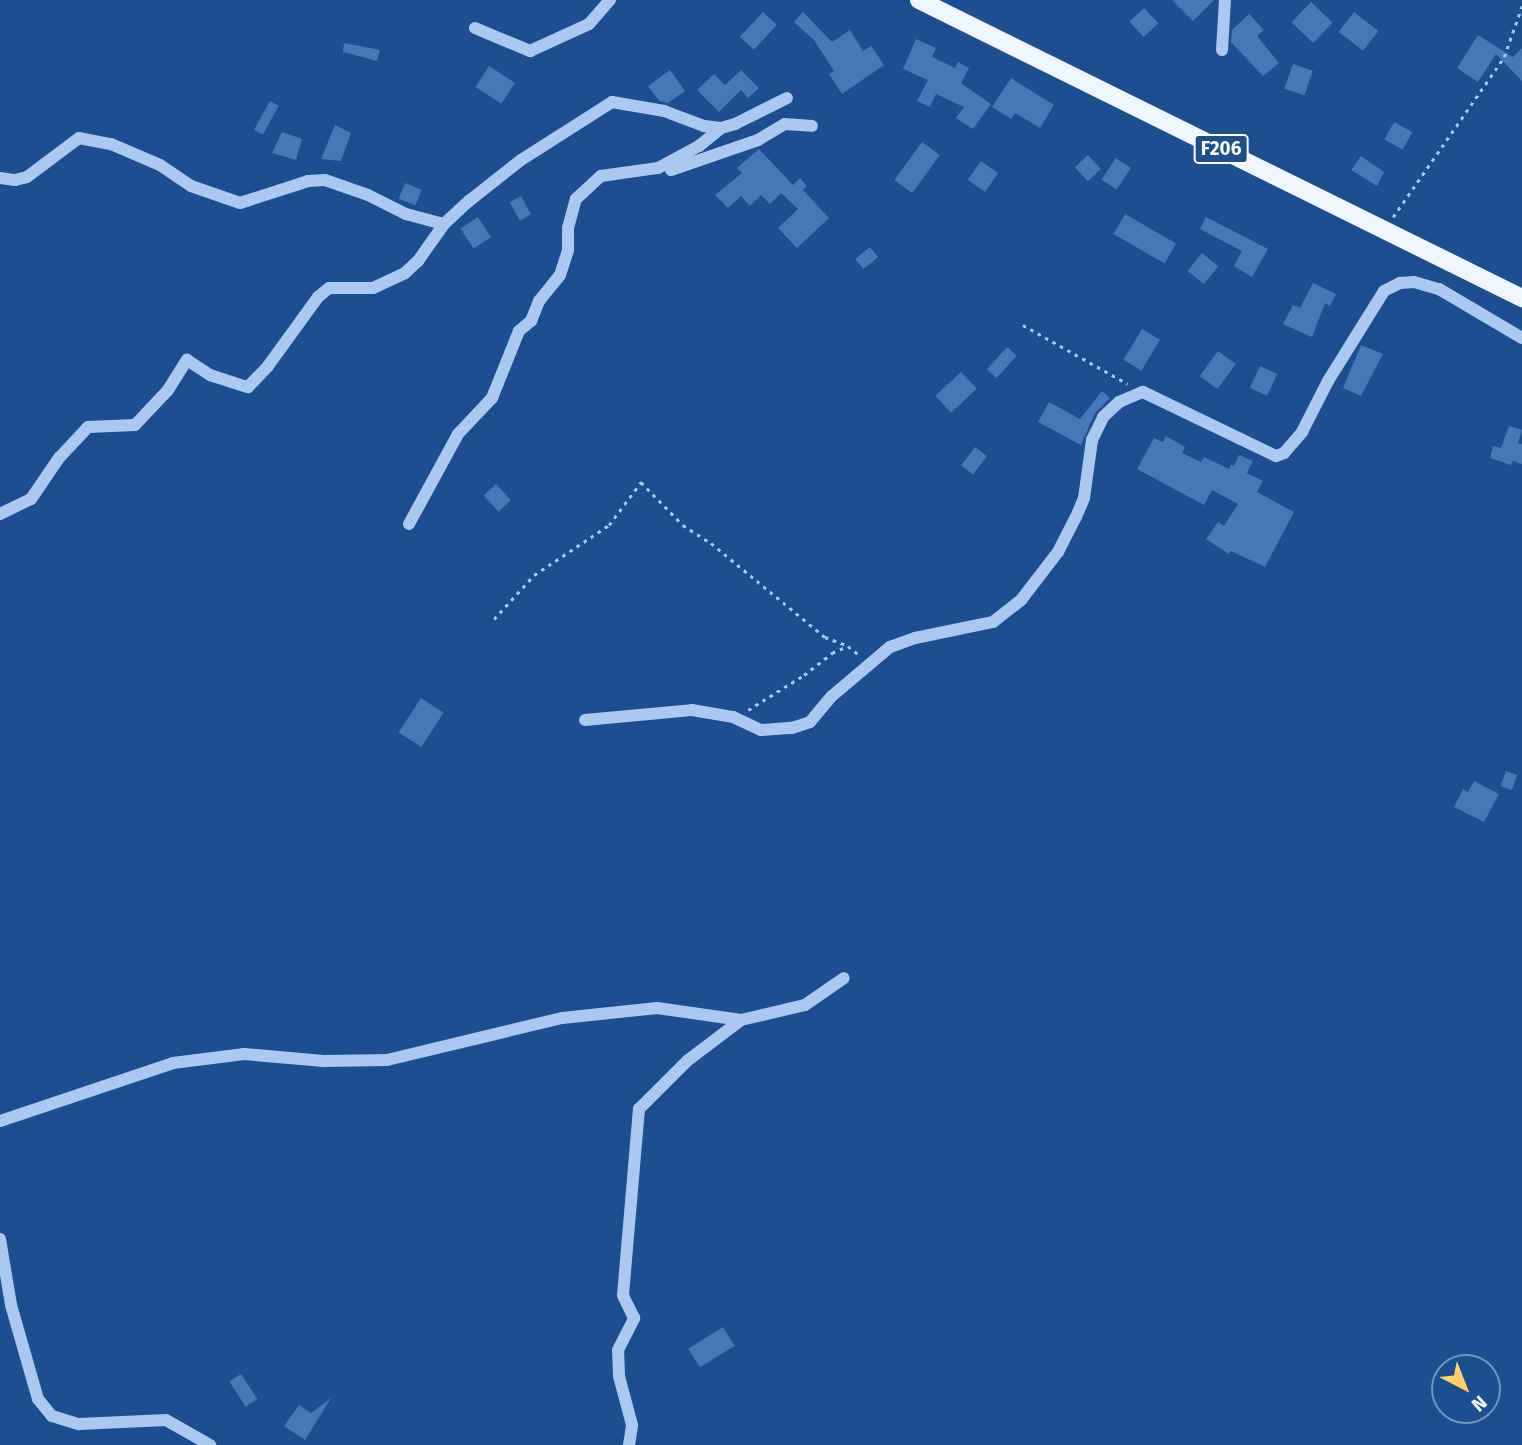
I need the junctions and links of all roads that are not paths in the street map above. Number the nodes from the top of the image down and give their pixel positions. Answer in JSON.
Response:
{"nodes":[{"id":1,"x":611,"y":0,"type":"edge"},
{"id":2,"x":1225,"y":0,"type":"edge"},
{"id":3,"x":929,"y":2,"type":"edge"},
{"id":4,"x":475,"y":28,"type":"dead end"},
{"id":5,"x":1222,"y":50,"type":"dead end"},
{"id":6,"x":787,"y":98,"type":"dead end"},
{"id":7,"x":812,"y":126,"type":"dead end"},
{"id":8,"x":721,"y":128,"type":"junction"},
{"id":9,"x":640,"y":172,"type":"junction"},
{"id":10,"x":0,"y":177,"type":"edge"},
{"id":11,"x":444,"y":225,"type":"junction"},
{"id":12,"x":1522,"y":298,"type":"edge"},
{"id":13,"x":1522,"y":338,"type":"edge"},
{"id":14,"x":0,"y":514,"type":"edge"},
{"id":15,"x":409,"y":524,"type":"dead end"},
{"id":16,"x":585,"y":720,"type":"dead end"},
{"id":17,"x":844,"y":978,"type":"dead end"},
{"id":18,"x":741,"y":1020,"type":"junction"},
{"id":19,"x":0,"y":1121,"type":"edge"},
{"id":20,"x":0,"y":1240,"type":"edge"},
{"id":21,"x":210,"y":1445,"type":"edge"},
{"id":22,"x":629,"y":1445,"type":"edge"}],
"edges":[{"from":1,"to":4,"type":"street"},
{"from":2,"to":5,"type":"street"},
{"from":3,"to":12,"type":"main road","number":"F206"},
{"from":6,"to":8,"type":"street"},
{"from":7,"to":9,"type":"street"},
{"from":8,"to":9,"type":"street"},
{"from":8,"to":11,"type":"street"},
{"from":9,"to":15,"type":"street"},
{"from":10,"to":11,"type":"street"},
{"from":11,"to":14,"type":"street"},
{"from":13,"to":16,"type":"street"},
{"from":17,"to":18,"type":"street"},
{"from":18,"to":19,"type":"street"},
{"from":18,"to":22,"type":"street"},
{"from":20,"to":21,"type":"street"}]}
